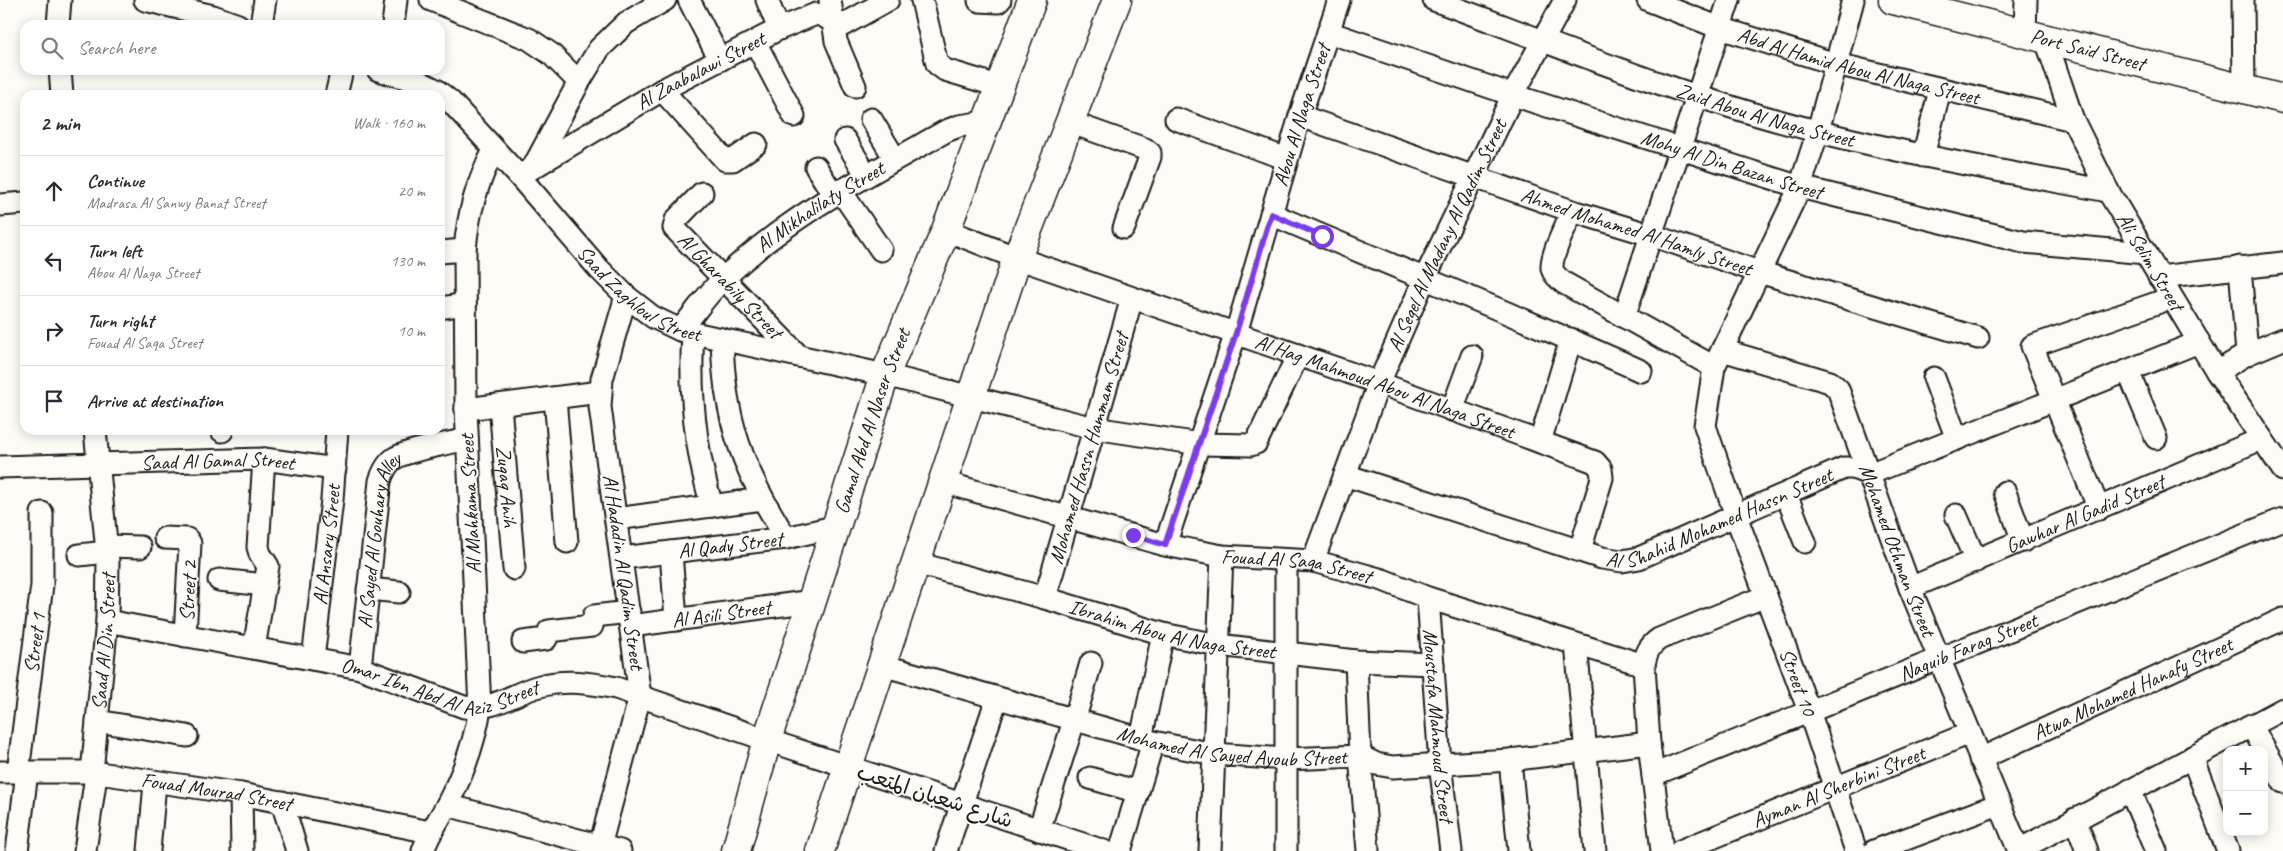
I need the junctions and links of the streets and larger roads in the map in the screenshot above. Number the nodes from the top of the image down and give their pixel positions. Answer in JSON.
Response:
{"nodes":[{"id":1,"x":60,"y":0,"type":"edge"},
{"id":2,"x":145,"y":0,"type":"edge"},
{"id":3,"x":265,"y":0,"type":"edge"},
{"id":4,"x":396,"y":0,"type":"edge"},
{"id":5,"x":431,"y":0,"type":"edge"},
{"id":6,"x":634,"y":0,"type":"edge"},
{"id":7,"x":664,"y":0,"type":"edge"},
{"id":8,"x":689,"y":0,"type":"edge"},
{"id":9,"x":767,"y":0,"type":"edge"},
{"id":10,"x":888,"y":0,"type":"edge"},
{"id":11,"x":922,"y":0,"type":"edge"},
{"id":12,"x":1000,"y":0,"type":"edge"},
{"id":13,"x":1032,"y":0,"type":"edge"},
{"id":14,"x":1117,"y":0,"type":"edge"},
{"id":15,"x":1339,"y":0,"type":"edge"},
{"id":16,"x":1434,"y":0,"type":"edge"},
{"id":17,"x":1565,"y":0,"type":"edge"},
{"id":18,"x":1648,"y":0,"type":"edge"},
{"id":19,"x":1730,"y":0,"type":"edge"},
{"id":20,"x":1853,"y":0,"type":"edge"},
{"id":21,"x":1893,"y":0,"type":"edge"},
{"id":22,"x":2026,"y":0,"type":"edge"},
{"id":23,"x":2243,"y":0,"type":"edge"},
{"id":24,"x":979,"y":1,"type":"edge"},
{"id":25,"x":831,"y":10,"type":"edge"},
{"id":26,"x":58,"y":20,"type":"edge"},
{"id":27,"x":223,"y":20,"type":"edge"},
{"id":28,"x":262,"y":20,"type":"edge"},
{"id":29,"x":394,"y":20,"type":"edge"},
{"id":30,"x":626,"y":23,"type":"junction"},
{"id":31,"x":1720,"y":28,"type":"junction"},
{"id":32,"x":779,"y":29,"type":"junction"},
{"id":33,"x":1328,"y":32,"type":"junction"},
{"id":34,"x":2035,"y":37,"type":"junction"},
{"id":35,"x":1544,"y":41,"type":"junction"},
{"id":36,"x":755,"y":42,"type":"junction"},
{"id":37,"x":720,"y":60,"type":"junction"},
{"id":38,"x":1836,"y":64,"type":"junction"},
{"id":39,"x":60,"y":75,"type":"edge"},
{"id":40,"x":341,"y":75,"type":"edge"},
{"id":41,"x":396,"y":75,"type":"edge"},
{"id":42,"x":578,"y":82,"type":"junction"},
{"id":43,"x":855,"y":86,"type":"dead end"},
{"id":44,"x":998,"y":86,"type":"junction"},
{"id":45,"x":62,"y":90,"type":"edge"},
{"id":46,"x":337,"y":90,"type":"edge"},
{"id":47,"x":436,"y":90,"type":"edge"},
{"id":48,"x":662,"y":90,"type":"junction"},
{"id":49,"x":1940,"y":90,"type":"junction"},
{"id":50,"x":2244,"y":90,"type":"junction"},
{"id":51,"x":1512,"y":95,"type":"junction"},
{"id":52,"x":1698,"y":95,"type":"junction"},
{"id":53,"x":445,"y":97,"type":"edge"},
{"id":54,"x":2283,"y":99,"type":"edge"},
{"id":55,"x":794,"y":116,"type":"dead end"},
{"id":56,"x":1300,"y":116,"type":"junction"},
{"id":57,"x":872,"y":119,"type":"dead end"},
{"id":58,"x":1176,"y":119,"type":"dead end"},
{"id":59,"x":2073,"y":120,"type":"junction"},
{"id":60,"x":985,"y":122,"type":"junction"},
{"id":61,"x":1069,"y":122,"type":"junction"},
{"id":62,"x":1818,"y":131,"type":"junction"},
{"id":63,"x":845,"y":140,"type":"dead end"},
{"id":64,"x":756,"y":144,"type":"dead end"},
{"id":65,"x":494,"y":150,"type":"junction"},
{"id":66,"x":1679,"y":150,"type":"junction"},
{"id":67,"x":1923,"y":156,"type":"junction"},
{"id":68,"x":895,"y":159,"type":"junction"},
{"id":69,"x":1287,"y":159,"type":"junction"},
{"id":70,"x":816,"y":167,"type":"dead end"},
{"id":71,"x":526,"y":171,"type":"junction"},
{"id":72,"x":866,"y":174,"type":"junction"},
{"id":73,"x":1472,"y":177,"type":"junction"},
{"id":74,"x":1800,"y":187,"type":"junction"},
{"id":75,"x":836,"y":192,"type":"junction"},
{"id":76,"x":2108,"y":192,"type":"junction"},
{"id":77,"x":702,"y":193,"type":"dead end"},
{"id":78,"x":20,"y":203,"type":"edge"},
{"id":79,"x":0,"y":205,"type":"edge"},
{"id":80,"x":1572,"y":212,"type":"junction"},
{"id":81,"x":1271,"y":214,"type":"junction"},
{"id":82,"x":1124,"y":228,"type":"dead end"},
{"id":83,"x":946,"y":230,"type":"junction"},
{"id":84,"x":1651,"y":235,"type":"junction"},
{"id":85,"x":465,"y":250,"type":"junction"},
{"id":86,"x":881,"y":250,"type":"dead end"},
{"id":87,"x":445,"y":252,"type":"edge"},
{"id":88,"x":2146,"y":253,"type":"junction"},
{"id":89,"x":1017,"y":258,"type":"junction"},
{"id":90,"x":2283,"y":263,"type":"edge"},
{"id":91,"x":2240,"y":267,"type":"junction"},
{"id":92,"x":1759,"y":272,"type":"junction"},
{"id":93,"x":2159,"y":277,"type":"junction"},
{"id":94,"x":722,"y":279,"type":"junction"},
{"id":95,"x":1424,"y":280,"type":"junction"},
{"id":96,"x":626,"y":296,"type":"junction"},
{"id":97,"x":1132,"y":298,"type":"junction"},
{"id":98,"x":2171,"y":298,"type":"junction"},
{"id":99,"x":465,"y":304,"type":"junction"},
{"id":100,"x":445,"y":307,"type":"edge"},
{"id":101,"x":1624,"y":317,"type":"junction"},
{"id":102,"x":687,"y":332,"type":"junction"},
{"id":103,"x":1236,"y":333,"type":"junction"},
{"id":104,"x":1978,"y":338,"type":"dead end"},
{"id":105,"x":1571,"y":339,"type":"junction"},
{"id":106,"x":2283,"y":339,"type":"edge"},
{"id":107,"x":722,"y":340,"type":"junction"},
{"id":108,"x":2199,"y":342,"type":"junction"},
{"id":109,"x":2247,"y":354,"type":"junction"},
{"id":110,"x":1298,"y":355,"type":"junction"},
{"id":111,"x":798,"y":356,"type":"junction"},
{"id":112,"x":1472,"y":356,"type":"dead end"},
{"id":113,"x":1718,"y":359,"type":"junction"},
{"id":114,"x":1641,"y":371,"type":"dead end"},
{"id":115,"x":2128,"y":371,"type":"junction"},
{"id":116,"x":2217,"y":372,"type":"junction"},
{"id":117,"x":885,"y":375,"type":"junction"},
{"id":118,"x":1934,"y":378,"type":"dead end"},
{"id":119,"x":1379,"y":383,"type":"junction"},
{"id":120,"x":600,"y":392,"type":"junction"},
{"id":121,"x":555,"y":398,"type":"junction"},
{"id":122,"x":971,"y":398,"type":"junction"},
{"id":123,"x":2054,"y":401,"type":"junction"},
{"id":124,"x":500,"y":405,"type":"junction"},
{"id":125,"x":466,"y":409,"type":"junction"},
{"id":126,"x":1452,"y":410,"type":"junction"},
{"id":127,"x":1094,"y":428,"type":"junction"},
{"id":128,"x":96,"y":435,"type":"edge"},
{"id":129,"x":337,"y":435,"type":"edge"},
{"id":130,"x":2156,"y":438,"type":"dead end"},
{"id":131,"x":467,"y":439,"type":"junction"},
{"id":132,"x":1957,"y":439,"type":"junction"},
{"id":133,"x":2261,"y":439,"type":"junction"},
{"id":134,"x":1540,"y":442,"type":"junction"},
{"id":135,"x":1200,"y":444,"type":"junction"},
{"id":136,"x":264,"y":459,"type":"junction"},
{"id":137,"x":99,"y":464,"type":"junction"},
{"id":138,"x":0,"y":467,"type":"edge"},
{"id":139,"x":334,"y":469,"type":"junction"},
{"id":140,"x":2283,"y":470,"type":"edge"},
{"id":141,"x":1869,"y":474,"type":"junction"},
{"id":142,"x":1345,"y":475,"type":"junction"},
{"id":143,"x":943,"y":482,"type":"junction"},
{"id":144,"x":2005,"y":492,"type":"dead end"},
{"id":145,"x":1786,"y":494,"type":"junction"},
{"id":146,"x":762,"y":499,"type":"junction"},
{"id":147,"x":712,"y":506,"type":"junction"},
{"id":148,"x":2099,"y":509,"type":"junction"},
{"id":149,"x":42,"y":513,"type":"dead end"},
{"id":150,"x":1956,"y":515,"type":"dead end"},
{"id":151,"x":1736,"y":516,"type":"junction"},
{"id":152,"x":1068,"y":517,"type":"junction"},
{"id":153,"x":2283,"y":519,"type":"edge"},
{"id":154,"x":616,"y":520,"type":"junction"},
{"id":155,"x":838,"y":526,"type":"junction"},
{"id":156,"x":165,"y":538,"type":"dead end"},
{"id":157,"x":786,"y":538,"type":"junction"},
{"id":158,"x":2023,"y":541,"type":"junction"},
{"id":159,"x":567,"y":542,"type":"dead end"},
{"id":160,"x":1806,"y":542,"type":"dead end"},
{"id":161,"x":1165,"y":545,"type":"junction"},
{"id":162,"x":140,"y":547,"type":"dead end"},
{"id":163,"x":107,"y":549,"type":"junction"},
{"id":164,"x":1580,"y":550,"type":"junction"},
{"id":165,"x":671,"y":552,"type":"junction"},
{"id":166,"x":79,"y":555,"type":"dead end"},
{"id":167,"x":1222,"y":556,"type":"junction"},
{"id":168,"x":622,"y":558,"type":"junction"},
{"id":169,"x":1286,"y":560,"type":"junction"},
{"id":170,"x":1313,"y":561,"type":"junction"},
{"id":171,"x":1976,"y":561,"type":"junction"},
{"id":172,"x":916,"y":563,"type":"junction"},
{"id":173,"x":514,"y":569,"type":"dead end"},
{"id":174,"x":219,"y":580,"type":"dead end"},
{"id":175,"x":265,"y":584,"type":"junction"},
{"id":176,"x":1910,"y":588,"type":"junction"},
{"id":177,"x":368,"y":589,"type":"junction"},
{"id":178,"x":399,"y":592,"type":"dead end"},
{"id":179,"x":1766,"y":596,"type":"junction"},
{"id":180,"x":1044,"y":598,"type":"junction"},
{"id":181,"x":1428,"y":598,"type":"junction"},
{"id":182,"x":812,"y":601,"type":"junction"},
{"id":183,"x":630,"y":619,"type":"junction"},
{"id":184,"x":2283,"y":619,"type":"edge"},
{"id":185,"x":676,"y":620,"type":"junction"},
{"id":186,"x":107,"y":621,"type":"junction"},
{"id":187,"x":1163,"y":634,"type":"junction"},
{"id":188,"x":185,"y":636,"type":"junction"},
{"id":189,"x":523,"y":642,"type":"dead end"},
{"id":190,"x":1576,"y":644,"type":"junction"},
{"id":191,"x":1218,"y":645,"type":"junction"},
{"id":192,"x":254,"y":648,"type":"junction"},
{"id":193,"x":1286,"y":652,"type":"junction"},
{"id":194,"x":313,"y":659,"type":"junction"},
{"id":195,"x":1939,"y":659,"type":"junction"},
{"id":196,"x":1356,"y":661,"type":"junction"},
{"id":197,"x":1090,"y":663,"type":"dead end"},
{"id":198,"x":1433,"y":664,"type":"junction"},
{"id":199,"x":882,"y":665,"type":"junction"},
{"id":200,"x":1644,"y":665,"type":"junction"},
{"id":201,"x":360,"y":668,"type":"junction"},
{"id":202,"x":640,"y":696,"type":"junction"},
{"id":203,"x":997,"y":698,"type":"junction"},
{"id":204,"x":480,"y":708,"type":"junction"},
{"id":205,"x":2283,"y":709,"type":"edge"},
{"id":206,"x":1809,"y":711,"type":"junction"},
{"id":207,"x":97,"y":721,"type":"junction"},
{"id":208,"x":1074,"y":721,"type":"junction"},
{"id":209,"x":2251,"y":726,"type":"junction"},
{"id":210,"x":1970,"y":734,"type":"junction"},
{"id":211,"x":188,"y":736,"type":"dead end"},
{"id":212,"x":767,"y":740,"type":"junction"},
{"id":213,"x":1146,"y":741,"type":"junction"},
{"id":214,"x":1649,"y":743,"type":"junction"},
{"id":215,"x":1586,"y":752,"type":"junction"},
{"id":216,"x":1214,"y":754,"type":"junction"},
{"id":217,"x":1360,"y":756,"type":"junction"},
{"id":218,"x":2192,"y":757,"type":"junction"},
{"id":219,"x":1286,"y":759,"type":"junction"},
{"id":220,"x":1980,"y":759,"type":"junction"},
{"id":221,"x":1510,"y":760,"type":"junction"},
{"id":222,"x":1440,"y":764,"type":"junction"},
{"id":223,"x":848,"y":767,"type":"junction"},
{"id":224,"x":15,"y":772,"type":"edge"},
{"id":225,"x":92,"y":772,"type":"junction"},
{"id":226,"x":1653,"y":775,"type":"junction"},
{"id":227,"x":1090,"y":778,"type":"dead end"},
{"id":228,"x":2283,"y":782,"type":"edge"},
{"id":229,"x":155,"y":783,"type":"junction"},
{"id":230,"x":1835,"y":788,"type":"junction"},
{"id":231,"x":2130,"y":790,"type":"junction"},
{"id":232,"x":1138,"y":792,"type":"junction"},
{"id":233,"x":241,"y":794,"type":"junction"},
{"id":234,"x":282,"y":802,"type":"junction"},
{"id":235,"x":962,"y":804,"type":"junction"},
{"id":236,"x":2000,"y":804,"type":"junction"},
{"id":237,"x":447,"y":805,"type":"junction"},
{"id":238,"x":2075,"y":819,"type":"junction"},
{"id":239,"x":1039,"y":830,"type":"junction"},
{"id":240,"x":426,"y":842,"type":"edge"},
{"id":241,"x":610,"y":848,"type":"edge"},
{"id":242,"x":824,"y":850,"type":"edge"},
{"id":243,"x":2019,"y":850,"type":"edge"},
{"id":244,"x":17,"y":851,"type":"edge"},
{"id":245,"x":85,"y":851,"type":"edge"},
{"id":246,"x":149,"y":851,"type":"edge"},
{"id":247,"x":242,"y":851,"type":"edge"},
{"id":248,"x":297,"y":851,"type":"edge"},
{"id":249,"x":736,"y":851,"type":"edge"},
{"id":250,"x":946,"y":851,"type":"edge"},
{"id":251,"x":1104,"y":851,"type":"edge"},
{"id":252,"x":1120,"y":851,"type":"edge"},
{"id":253,"x":1210,"y":851,"type":"edge"},
{"id":254,"x":1286,"y":851,"type":"edge"},
{"id":255,"x":1368,"y":851,"type":"edge"},
{"id":256,"x":1451,"y":851,"type":"edge"},
{"id":257,"x":1519,"y":851,"type":"edge"},
{"id":258,"x":1595,"y":851,"type":"edge"},
{"id":259,"x":1662,"y":851,"type":"edge"},
{"id":260,"x":1680,"y":851,"type":"edge"},
{"id":261,"x":1856,"y":851,"type":"edge"},
{"id":262,"x":1874,"y":851,"type":"edge"},
{"id":263,"x":2087,"y":851,"type":"edge"},
{"id":264,"x":2156,"y":851,"type":"edge"},
{"id":265,"x":2228,"y":851,"type":"edge"}],
"edges":[{"from":1,"to":26,"type":"street"},
{"from":2,"to":27,"type":"street"},
{"from":3,"to":28,"type":"street"},
{"from":4,"to":29,"type":"street"},
{"from":5,"to":42,"type":"street"},
{"from":6,"to":30,"type":"street"},
{"from":7,"to":30,"type":"street"},
{"from":8,"to":37,"type":"street"},
{"from":9,"to":32,"type":"street"},
{"from":10,"to":25,"type":"street","name":"Al Zaabalawi Street"},
{"from":11,"to":44,"type":"street"},
{"from":12,"to":24,"type":"street"},
{"from":13,"to":44,"type":"street","name":"Gamal Abd Al Naser Street"},
{"from":14,"to":61,"type":"street"},
{"from":15,"to":33,"type":"street","name":"Abou Al Naga Street"},
{"from":16,"to":35,"type":"street","name":"Zaid Abou Al Naga Street"},
{"from":17,"to":35,"type":"street","name":"Al Segel Al Madany Al Qadim Street"},
{"from":18,"to":31,"type":"street","name":"Abd Al Hamid Abou Al Naga Street"},
{"from":19,"to":31,"type":"street"},
{"from":20,"to":38,"type":"street","name":"Street 10"},
{"from":21,"to":34,"type":"street","name":"Port Said Street"},
{"from":22,"to":34,"type":"street"},
{"from":23,"to":50,"type":"street"},
{"from":25,"to":32,"type":"street","name":"Al Zaabalawi Street"},
{"from":25,"to":43,"type":"street"},
{"from":30,"to":42,"type":"street"},
{"from":31,"to":38,"type":"street","name":"Abd Al Hamid Abou Al Naga Street"},
{"from":31,"to":52,"type":"street"},
{"from":32,"to":36,"type":"street","name":"Al Zaabalawi Street"},
{"from":33,"to":51,"type":"street","name":"Mohy Al Din Bazan Street"},
{"from":33,"to":56,"type":"street","name":"Abou Al Naga Street"},
{"from":34,"to":50,"type":"street","name":"Port Said Street"},
{"from":34,"to":59,"type":"street","name":"Ali Selim Street"},
{"from":35,"to":51,"type":"street","name":"Al Segel Al Madany Al Qadim Street"},
{"from":35,"to":52,"type":"street","name":"Zaid Abou Al Naga Street"},
{"from":36,"to":37,"type":"street","name":"Al Zaabalawi Street"},
{"from":36,"to":55,"type":"street"},
{"from":37,"to":48,"type":"street","name":"Al Zaabalawi Street"},
{"from":38,"to":49,"type":"street","name":"Abd Al Hamid Abou Al Naga Street"},
{"from":38,"to":62,"type":"street","name":"Street 10"},
{"from":39,"to":45,"type":"street"},
{"from":40,"to":46,"type":"street"},
{"from":41,"to":47,"type":"street","name":"Saad Zaghloul Street"},
{"from":42,"to":71,"type":"street"},
{"from":44,"to":60,"type":"street","name":"Gamal Abd Al Naser Street"},
{"from":48,"to":64,"type":"street"},
{"from":48,"to":71,"type":"street","name":"Al Zaabalawi Street"},
{"from":49,"to":59,"type":"street","name":"Abd Al Hamid Abou Al Naga Street"},
{"from":49,"to":67,"type":"street"},
{"from":50,"to":54,"type":"street","name":"Port Said Street"},
{"from":51,"to":66,"type":"street","name":"Mohy Al Din Bazan Street"},
{"from":51,"to":73,"type":"street","name":"Al Segel Al Madany Al Qadim Street"},
{"from":52,"to":62,"type":"street","name":"Zaid Abou Al Naga Street"},
{"from":52,"to":66,"type":"street"},
{"from":53,"to":65,"type":"street","name":"Saad Zaghloul Street"},
{"from":56,"to":69,"type":"street","name":"Abou Al Naga Street"},
{"from":56,"to":73,"type":"street","name":"Ahmed Mohamed Al Hamly Street"},
{"from":57,"to":68,"type":"street"},
{"from":58,"to":69,"type":"street"},
{"from":59,"to":76,"type":"street","name":"Ali Selim Street"},
{"from":60,"to":68,"type":"street","name":"Al Mikhalilaty Street"},
{"from":60,"to":83,"type":"street","name":"Gamal Abd Al Naser Street"},
{"from":61,"to":82,"type":"street"},
{"from":61,"to":89,"type":"street"},
{"from":62,"to":67,"type":"street","name":"Zaid Abou Al Naga Street"},
{"from":62,"to":74,"type":"street","name":"Street 10"},
{"from":63,"to":72,"type":"street"},
{"from":65,"to":71,"type":"street","name":"Saad Zaghloul Street"},
{"from":65,"to":85,"type":"street","name":"Al Mahkama Street"},
{"from":66,"to":74,"type":"street","name":"Mohy Al Din Bazan Street"},
{"from":66,"to":84,"type":"street"},
{"from":67,"to":76,"type":"street","name":"Zaid Abou Al Naga Street"},
{"from":68,"to":72,"type":"street","name":"Al Mikhalilaty Street"},
{"from":69,"to":81,"type":"street","name":"Abou Al Naga Street"},
{"from":70,"to":75,"type":"street"},
{"from":71,"to":96,"type":"street","name":"Saad Zaghloul Street"},
{"from":72,"to":75,"type":"street","name":"Al Mikhalilaty Street"},
{"from":73,"to":80,"type":"street","name":"Ahmed Mohamed Al Hamly Street"},
{"from":73,"to":95,"type":"street","name":"Al Segel Al Madany Al Qadim Street"},
{"from":74,"to":88,"type":"street","name":"Mohy Al Din Bazan Street"},
{"from":74,"to":92,"type":"street","name":"Street 10"},
{"from":75,"to":86,"type":"street"},
{"from":75,"to":94,"type":"street","name":"Al Mikhalilaty Street"},
{"from":76,"to":88,"type":"street","name":"Ali Selim Street"},
{"from":77,"to":94,"type":"street","name":"Al Gharabily Street"},
{"from":78,"to":79,"type":"street"},
{"from":80,"to":84,"type":"street","name":"Ahmed Mohamed Al Hamly Street"},
{"from":80,"to":101,"type":"street"},
{"from":81,"to":95,"type":"street"},
{"from":81,"to":103,"type":"street","name":"Abou Al Naga Street"},
{"from":83,"to":89,"type":"street","name":"Al Hag Mahmoud Abou Al Naga Street"},
{"from":83,"to":117,"type":"street","name":"Gamal Abd Al Naser Street"},
{"from":84,"to":92,"type":"street","name":"Ahmed Mohamed Al Hamly Street"},
{"from":84,"to":101,"type":"street"},
{"from":85,"to":87,"type":"street"},
{"from":85,"to":99,"type":"street","name":"Al Mahkama Street"},
{"from":88,"to":93,"type":"street","name":"Ali Selim Street"},
{"from":89,"to":97,"type":"street","name":"Al Hag Mahmoud Abou Al Naga Street"},
{"from":89,"to":122,"type":"street"},
{"from":90,"to":91,"type":"street"},
{"from":91,"to":93,"type":"street"},
{"from":91,"to":109,"type":"street"},
{"from":92,"to":104,"type":"street","name":"Ahmed Mohamed Al Hamly Street"},
{"from":92,"to":113,"type":"street","name":"Street 10"},
{"from":93,"to":98,"type":"street","name":"Ali Selim Street"},
{"from":94,"to":102,"type":"street","name":"Al Mikhalilaty Street"},
{"from":94,"to":111,"type":"street","name":"Al Gharabily Street"},
{"from":95,"to":105,"type":"street"},
{"from":95,"to":119,"type":"street","name":"Al Segel Al Madany Al Qadim Street"},
{"from":96,"to":102,"type":"street","name":"Saad Zaghloul Street"},
{"from":96,"to":120,"type":"street","name":"Al Hadadin Al Qadim Street"},
{"from":97,"to":103,"type":"street","name":"Al Hag Mahmoud Abou Al Naga Street"},
{"from":97,"to":127,"type":"street","name":"Mohamed Hassn Hammam Street"},
{"from":98,"to":108,"type":"street","name":"Ali Selim Street"},
{"from":98,"to":123,"type":"street"},
{"from":99,"to":100,"type":"street"},
{"from":99,"to":125,"type":"street","name":"Al Mahkama Street"},
{"from":101,"to":113,"type":"street"},
{"from":102,"to":107,"type":"street","name":"Saad Zaghloul Street"},
{"from":102,"to":147,"type":"street"},
{"from":103,"to":110,"type":"street","name":"Al Hag Mahmoud Abou Al Naga Street"},
{"from":103,"to":135,"type":"street","name":"Abou Al Naga Street"},
{"from":105,"to":114,"type":"street"},
{"from":105,"to":134,"type":"street"},
{"from":106,"to":109,"type":"street"},
{"from":107,"to":111,"type":"street","name":"Saad Zaghloul Street"},
{"from":107,"to":146,"type":"street"},
{"from":108,"to":115,"type":"street"},
{"from":108,"to":116,"type":"street","name":"Ali Selim Street"},
{"from":109,"to":116,"type":"street"},
{"from":110,"to":119,"type":"street","name":"Al Hag Mahmoud Abou Al Naga Street"},
{"from":110,"to":135,"type":"street","name":"Saad Zaghloul Street"},
{"from":111,"to":117,"type":"street","name":"Saad Zaghloul Street"},
{"from":112,"to":126,"type":"street"},
{"from":113,"to":141,"type":"street","name":"Mohamed Othman Street"},
{"from":113,"to":151,"type":"street","name":"Street 10"},
{"from":115,"to":123,"type":"street"},
{"from":115,"to":130,"type":"street"},
{"from":116,"to":133,"type":"street","name":"Ali Selim Street"},
{"from":117,"to":122,"type":"street","name":"Saad Zaghloul Street"},
{"from":117,"to":155,"type":"street","name":"Gamal Abd Al Naser Street"},
{"from":118,"to":132,"type":"street"},
{"from":119,"to":126,"type":"street","name":"Al Hag Mahmoud Abou Al Naga Street"},
{"from":119,"to":142,"type":"street","name":"Al Segel Al Madany Al Qadim Street"},
{"from":120,"to":121,"type":"street"},
{"from":120,"to":154,"type":"street","name":"Al Hadadin Al Qadim Street"},
{"from":121,"to":124,"type":"street"},
{"from":121,"to":159,"type":"street"},
{"from":122,"to":127,"type":"street","name":"Saad Zaghloul Street"},
{"from":122,"to":143,"type":"street"},
{"from":123,"to":132,"type":"street"},
{"from":123,"to":148,"type":"street"},
{"from":124,"to":125,"type":"street"},
{"from":124,"to":173,"type":"street","name":"Zuqaq Anih"},
{"from":125,"to":131,"type":"street","name":"Al Mahkama Street"},
{"from":126,"to":134,"type":"street","name":"Al Hag Mahmoud Abou Al Naga Street"},
{"from":127,"to":135,"type":"street","name":"Saad Zaghloul Street"},
{"from":127,"to":152,"type":"street","name":"Mohamed Hassn Hammam Street"},
{"from":128,"to":137,"type":"street","name":"Saad Al Din Street"},
{"from":129,"to":139,"type":"street","name":"Al Ansary Street"},
{"from":131,"to":177,"type":"street","name":"Al Sayed Al Gouhary Alley"},
{"from":131,"to":204,"type":"street","name":"Al Mahkama Street"},
{"from":132,"to":141,"type":"street"},
{"from":133,"to":140,"type":"street","name":"Ali Selim Street"},
{"from":133,"to":148,"type":"street","name":"Gawhar Al Gadid Street"},
{"from":134,"to":164,"type":"street","name":"Al Hag Mahmoud Abou Al Naga Street"},
{"from":135,"to":161,"type":"street","name":"Abou Al Naga Street"},
{"from":136,"to":137,"type":"street","name":"Saad Al Gamal Street"},
{"from":136,"to":139,"type":"street","name":"Saad Al Gamal Street"},
{"from":136,"to":175,"type":"street"},
{"from":137,"to":138,"type":"street","name":"Saad Al Gamal Street"},
{"from":137,"to":163,"type":"street","name":"Saad Al Din Street"},
{"from":139,"to":194,"type":"street","name":"Al Ansary Street"},
{"from":141,"to":145,"type":"street","name":"Al Shahid Mohamed Hassn Street"},
{"from":141,"to":176,"type":"street","name":"Mohamed Othman Street"},
{"from":142,"to":164,"type":"street","name":"Al Shahid Mohamed Hassn Street"},
{"from":142,"to":170,"type":"street","name":"Al Segel Al Madany Al Qadim Street"},
{"from":143,"to":152,"type":"street","name":"Fouad Al Saqa Street"},
{"from":143,"to":172,"type":"street"},
{"from":144,"to":158,"type":"street"},
{"from":145,"to":151,"type":"street","name":"Al Shahid Mohamed Hassn Street"},
{"from":145,"to":160,"type":"street"},
{"from":146,"to":147,"type":"street"},
{"from":146,"to":157,"type":"street"},
{"from":147,"to":154,"type":"street"},
{"from":148,"to":158,"type":"street","name":"Gawhar Al Gadid Street"},
{"from":149,"to":224,"type":"street","name":"Street 1"},
{"from":150,"to":171,"type":"street"},
{"from":151,"to":164,"type":"street","name":"Al Shahid Mohamed Hassn Street"},
{"from":151,"to":179,"type":"street","name":"Street 10"},
{"from":152,"to":161,"type":"street","name":"Fouad Al Saqa Street"},
{"from":152,"to":180,"type":"street","name":"Mohamed Hassn Hammam Street"},
{"from":153,"to":195,"type":"street","name":"Naguib Farag Street"},
{"from":154,"to":168,"type":"street","name":"Al Hadadin Al Qadim Street"},
{"from":155,"to":157,"type":"street","name":"Al Qady Street"},
{"from":155,"to":182,"type":"street","name":"Gamal Abd Al Naser Street"},
{"from":156,"to":188,"type":"street","name":"Street 2"},
{"from":157,"to":165,"type":"street","name":"Al Qady Street"},
{"from":158,"to":171,"type":"street","name":"Gawhar Al Gadid Street"},
{"from":161,"to":167,"type":"street","name":"Fouad Al Saqa Street"},
{"from":162,"to":163,"type":"street"},
{"from":163,"to":166,"type":"street"},
{"from":163,"to":186,"type":"street","name":"Saad Al Din Street"},
{"from":165,"to":168,"type":"street","name":"Al Qady Street"},
{"from":165,"to":185,"type":"street"},
{"from":167,"to":169,"type":"street","name":"Fouad Al Saqa Street"},
{"from":167,"to":191,"type":"street"},
{"from":168,"to":183,"type":"street","name":"Al Hadadin Al Qadim Street"},
{"from":169,"to":170,"type":"street","name":"Fouad Al Saqa Street"},
{"from":169,"to":193,"type":"street"},
{"from":170,"to":181,"type":"street","name":"Fouad Al Saqa Street"},
{"from":171,"to":176,"type":"street","name":"Gawhar Al Gadid Street"},
{"from":172,"to":180,"type":"street","name":"Ibrahim Abou Al Naga Street"},
{"from":172,"to":199,"type":"street"},
{"from":174,"to":175,"type":"street"},
{"from":175,"to":192,"type":"street"},
{"from":176,"to":195,"type":"street","name":"Mohamed Othman Street"},
{"from":177,"to":178,"type":"street"},
{"from":177,"to":201,"type":"street","name":"Al Sayed Al Gouhary Alley"},
{"from":179,"to":200,"type":"street"},
{"from":179,"to":206,"type":"street","name":"Street 10"},
{"from":180,"to":187,"type":"street","name":"Ibrahim Abou Al Naga Street"},
{"from":181,"to":190,"type":"street","name":"Fouad Al Saqa Street"},
{"from":181,"to":198,"type":"street","name":"Moustafa Mahmoud Street"},
{"from":182,"to":185,"type":"street","name":"Al Asili Street"},
{"from":182,"to":212,"type":"street","name":"Gamal Abd Al Naser Street"},
{"from":183,"to":185,"type":"street","name":"Al Asili Street"},
{"from":183,"to":189,"type":"street","name":"Al Asili Street"},
{"from":183,"to":202,"type":"street","name":"Al Hadadin Al Qadim Street"},
{"from":184,"to":220,"type":"street","name":"Atwa Mohamed Hanafy Street"},
{"from":186,"to":188,"type":"street","name":"Omar Ibn Abd Al Aziz Street"},
{"from":186,"to":207,"type":"street","name":"Saad Al Din Street"},
{"from":187,"to":191,"type":"street","name":"Ibrahim Abou Al Naga Street"},
{"from":187,"to":213,"type":"street"},
{"from":188,"to":192,"type":"street","name":"Omar Ibn Abd Al Aziz Street"},
{"from":190,"to":200,"type":"street","name":"Fouad Al Saqa Street"},
{"from":190,"to":215,"type":"street"},
{"from":191,"to":193,"type":"street","name":"Ibrahim Abou Al Naga Street"},
{"from":191,"to":216,"type":"street"},
{"from":192,"to":194,"type":"street","name":"Omar Ibn Abd Al Aziz Street"},
{"from":193,"to":196,"type":"street","name":"Ibrahim Abou Al Naga Street"},
{"from":193,"to":219,"type":"street"},
{"from":194,"to":201,"type":"street","name":"Omar Ibn Abd Al Aziz Street"},
{"from":195,"to":206,"type":"street","name":"Naguib Farag Street"},
{"from":195,"to":210,"type":"street","name":"Mohamed Othman Street"},
{"from":196,"to":198,"type":"street","name":"Ibrahim Abou Al Naga Street"},
{"from":196,"to":217,"type":"street"},
{"from":197,"to":208,"type":"street"},
{"from":198,"to":222,"type":"street","name":"Moustafa Mahmoud Street"},
{"from":199,"to":203,"type":"street","name":"Mohamed Al Sayed Ayoub Street"},
{"from":199,"to":223,"type":"street"},
{"from":200,"to":214,"type":"street"},
{"from":201,"to":204,"type":"street","name":"Omar Ibn Abd Al Aziz Street"},
{"from":202,"to":204,"type":"street","name":"Omar Ibn Abd Al Aziz Street"},
{"from":202,"to":212,"type":"street","name":"Omar Ibn Abd Al Aziz Street"},
{"from":202,"to":241,"type":"street","name":"Al Hadadin Al Qadim Street"},
{"from":203,"to":208,"type":"street","name":"Mohamed Al Sayed Ayoub Street"},
{"from":203,"to":235,"type":"street"},
{"from":204,"to":237,"type":"street","name":"Al Mahkama Street"},
{"from":205,"to":209,"type":"street"},
{"from":206,"to":226,"type":"street","name":"Naguib Farag Street"},
{"from":206,"to":230,"type":"street","name":"Street 10"},
{"from":207,"to":211,"type":"street"},
{"from":207,"to":225,"type":"street","name":"Saad Al Din Street"},
{"from":208,"to":213,"type":"street","name":"Mohamed Al Sayed Ayoub Street"},
{"from":208,"to":239,"type":"street"},
{"from":209,"to":218,"type":"street"},
{"from":209,"to":228,"type":"street"},
{"from":210,"to":220,"type":"street","name":"Mohamed Othman Street"},
{"from":210,"to":230,"type":"street","name":"Ayman Al Sherbini Street"},
{"from":212,"to":223,"type":"street","name":"شارع شعبان المتعب"},
{"from":212,"to":249,"type":"street","name":"Gamal Abd Al Naser Street"},
{"from":213,"to":216,"type":"street","name":"Mohamed Al Sayed Ayoub Street"},
{"from":213,"to":232,"type":"street"},
{"from":214,"to":215,"type":"street","name":"Mohamed Al Sayed Ayoub Street"},
{"from":214,"to":226,"type":"street"},
{"from":215,"to":221,"type":"street","name":"Mohamed Al Sayed Ayoub Street"},
{"from":215,"to":258,"type":"street"},
{"from":216,"to":219,"type":"street","name":"Mohamed Al Sayed Ayoub Street"},
{"from":216,"to":253,"type":"street"},
{"from":217,"to":219,"type":"street","name":"Mohamed Al Sayed Ayoub Street"},
{"from":217,"to":222,"type":"street","name":"Mohamed Al Sayed Ayoub Street"},
{"from":217,"to":255,"type":"street"},
{"from":218,"to":231,"type":"street"},
{"from":218,"to":265,"type":"street"},
{"from":219,"to":254,"type":"street"},
{"from":220,"to":236,"type":"street","name":"Mohamed Othman Street"},
{"from":221,"to":222,"type":"street","name":"Mohamed Al Sayed Ayoub Street"},
{"from":221,"to":257,"type":"street"},
{"from":222,"to":256,"type":"street","name":"Moustafa Mahmoud Street"},
{"from":223,"to":235,"type":"street","name":"شارع شعبان المتعب"},
{"from":223,"to":242,"type":"street"},
{"from":224,"to":225,"type":"street","name":"Fouad Mourad Street"},
{"from":224,"to":244,"type":"street","name":"Street 1"},
{"from":225,"to":229,"type":"street","name":"Fouad Mourad Street"},
{"from":225,"to":245,"type":"street","name":"Saad Al Din Street"},
{"from":226,"to":259,"type":"street"},
{"from":227,"to":232,"type":"street"},
{"from":229,"to":233,"type":"street","name":"Fouad Mourad Street"},
{"from":229,"to":246,"type":"street"},
{"from":230,"to":260,"type":"street","name":"Ayman Al Sherbini Street"},
{"from":230,"to":261,"type":"street","name":"Street 10"},
{"from":231,"to":238,"type":"street"},
{"from":231,"to":264,"type":"street"},
{"from":232,"to":252,"type":"street"},
{"from":233,"to":234,"type":"street","name":"Fouad Mourad Street"},
{"from":233,"to":247,"type":"street"},
{"from":234,"to":240,"type":"street","name":"Fouad Mourad Street"},
{"from":234,"to":248,"type":"street"},
{"from":235,"to":239,"type":"street","name":"شارع شعبان المتعب"},
{"from":235,"to":250,"type":"street"},
{"from":236,"to":243,"type":"street","name":"Mohamed Othman Street"},
{"from":236,"to":262,"type":"street"},
{"from":237,"to":240,"type":"street","name":"Al Mahkama Street"},
{"from":237,"to":241,"type":"street"},
{"from":238,"to":243,"type":"street"},
{"from":238,"to":263,"type":"street"},
{"from":239,"to":251,"type":"street","name":"شارع شعبان المتعب"}]}
